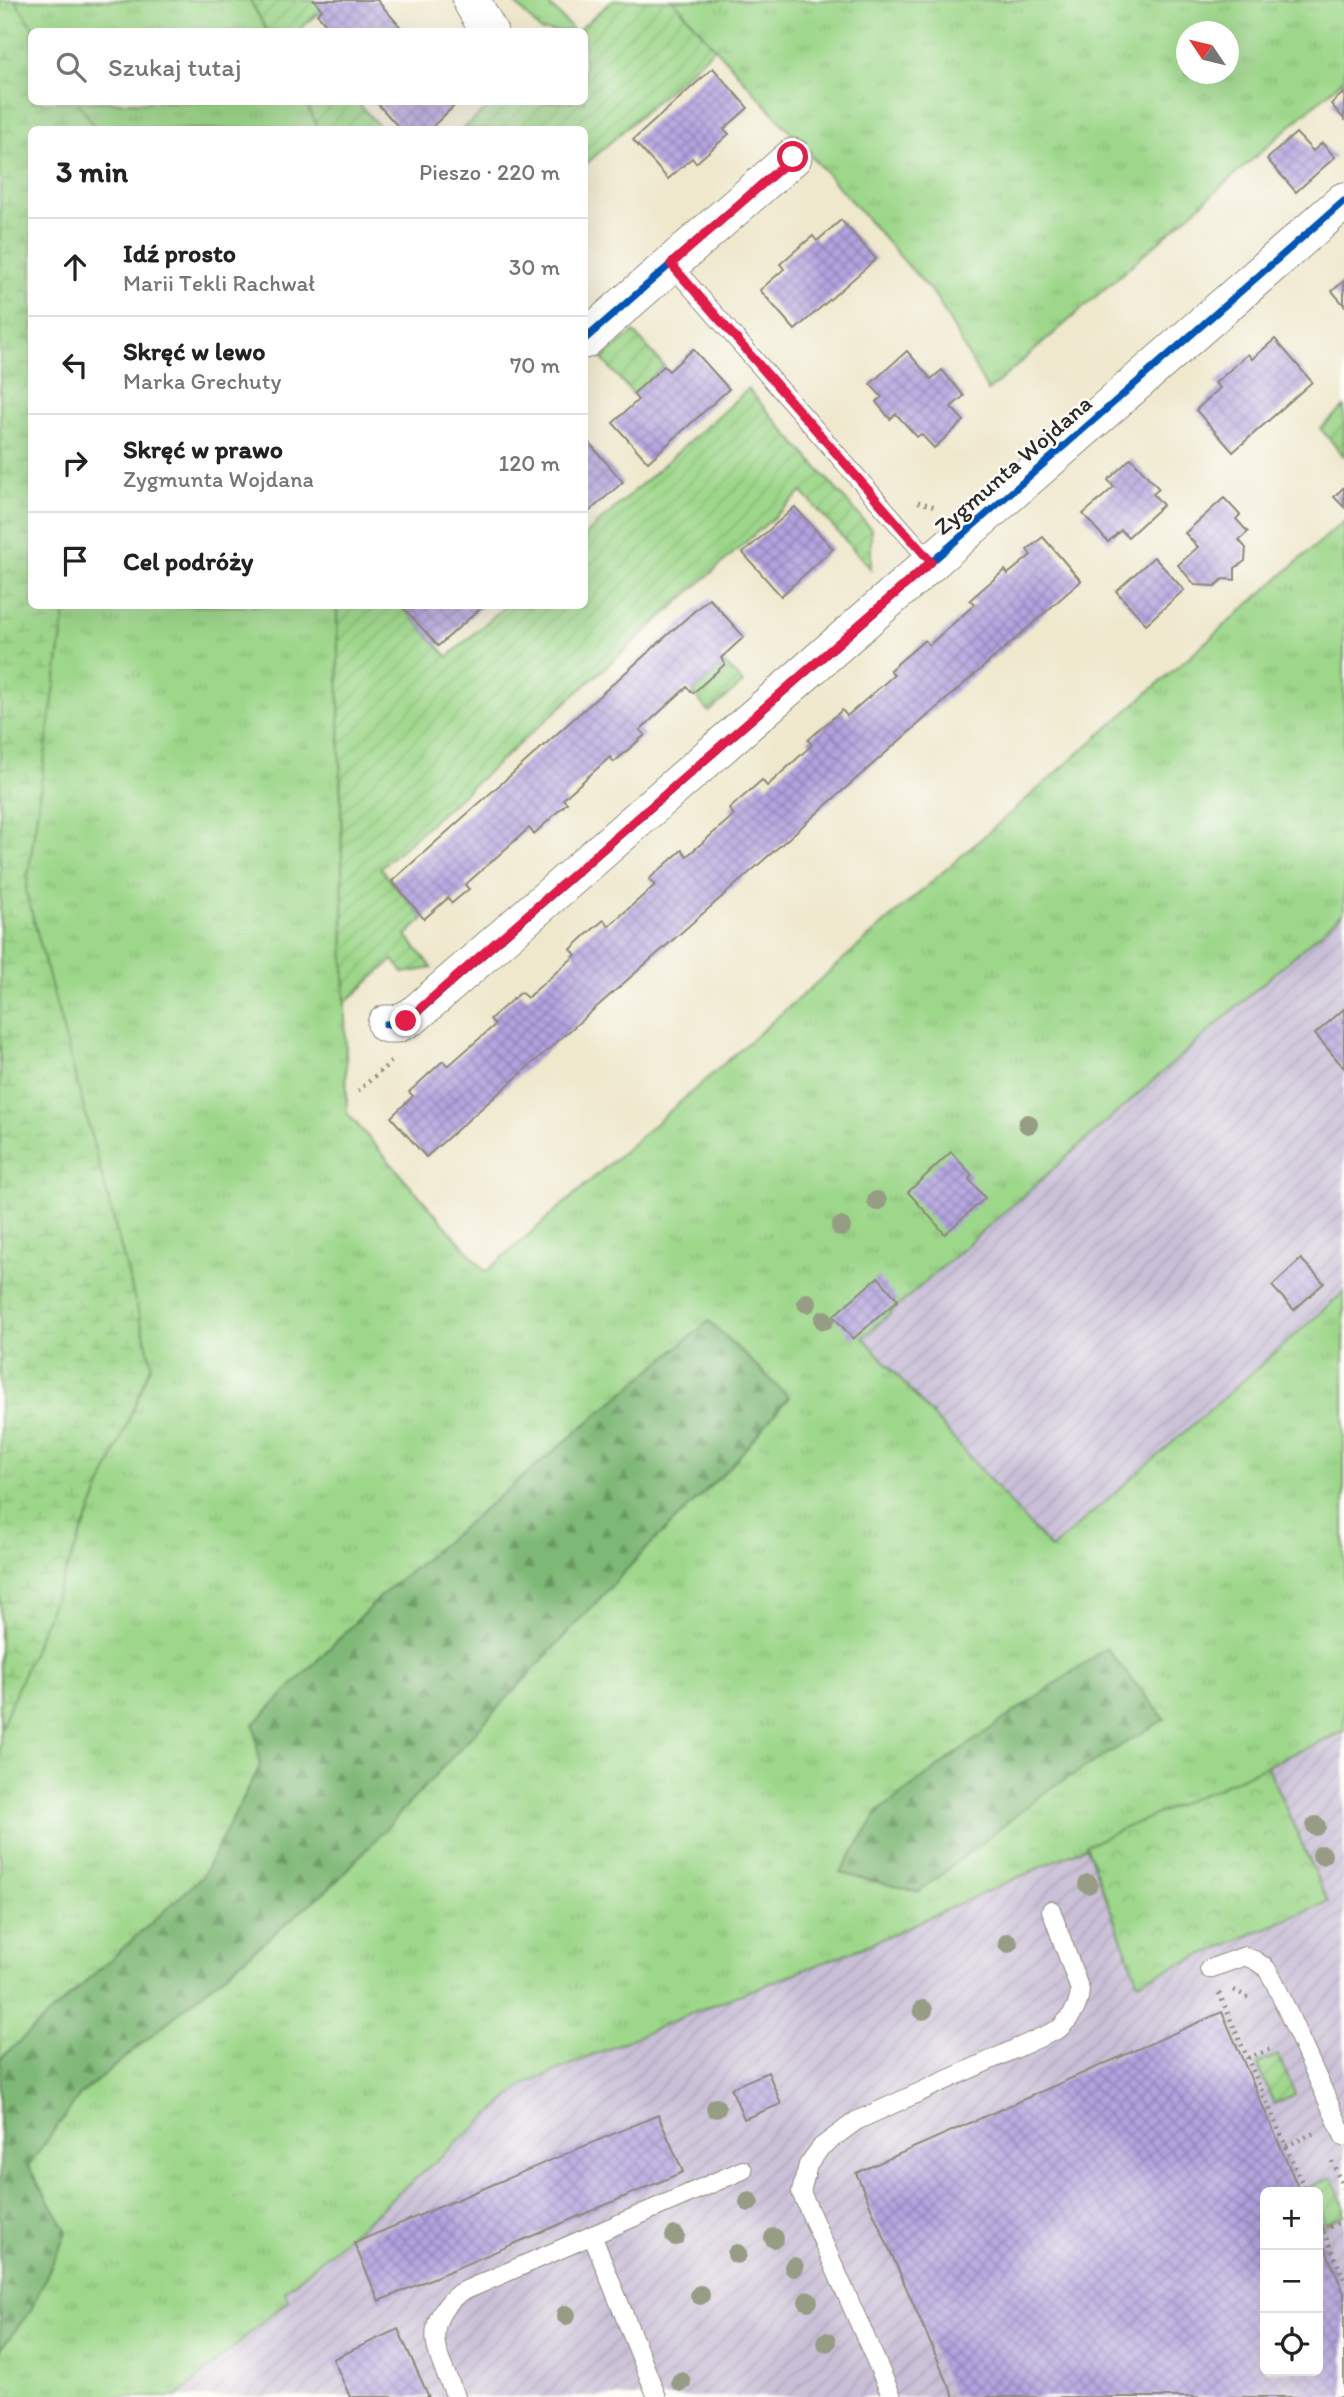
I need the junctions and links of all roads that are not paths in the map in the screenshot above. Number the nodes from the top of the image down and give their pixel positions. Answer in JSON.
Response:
{"nodes":[{"id":1,"x":471,"y":0,"type":"edge"},
{"id":2,"x":487,"y":28,"type":"edge"},
{"id":3,"x":793,"y":157,"type":"dead end"},
{"id":4,"x":1344,"y":201,"type":"edge"},
{"id":5,"x":671,"y":264,"type":"junction"},
{"id":6,"x":588,"y":337,"type":"edge"},
{"id":7,"x":931,"y":562,"type":"junction"},
{"id":8,"x":386,"y":1024,"type":"dead end"},
{"id":9,"x":1051,"y":1910,"type":"dead end"},
{"id":10,"x":1209,"y":1969,"type":"road end"},
{"id":11,"x":1344,"y":2137,"type":"edge"},
{"id":12,"x":743,"y":2170,"type":"dead end"},
{"id":13,"x":592,"y":2235,"type":"junction"},
{"id":14,"x":456,"y":2397,"type":"edge"},
{"id":15,"x":657,"y":2397,"type":"edge"},
{"id":16,"x":892,"y":2397,"type":"edge"}],
"edges":[{"from":1,"to":2,"type":"street"},
{"from":3,"to":5,"type":"street"},
{"from":4,"to":7,"type":"street","name":"Zygmunta Wojdana"},
{"from":5,"to":6,"type":"street"},
{"from":5,"to":7,"type":"lane"},
{"from":7,"to":8,"type":"street","name":"Zygmunta Wojdana"},
{"from":9,"to":16,"type":"lane"},
{"from":10,"to":11,"type":"lane"},
{"from":12,"to":13,"type":"lane"},
{"from":13,"to":14,"type":"lane"},
{"from":13,"to":15,"type":"lane"}]}
